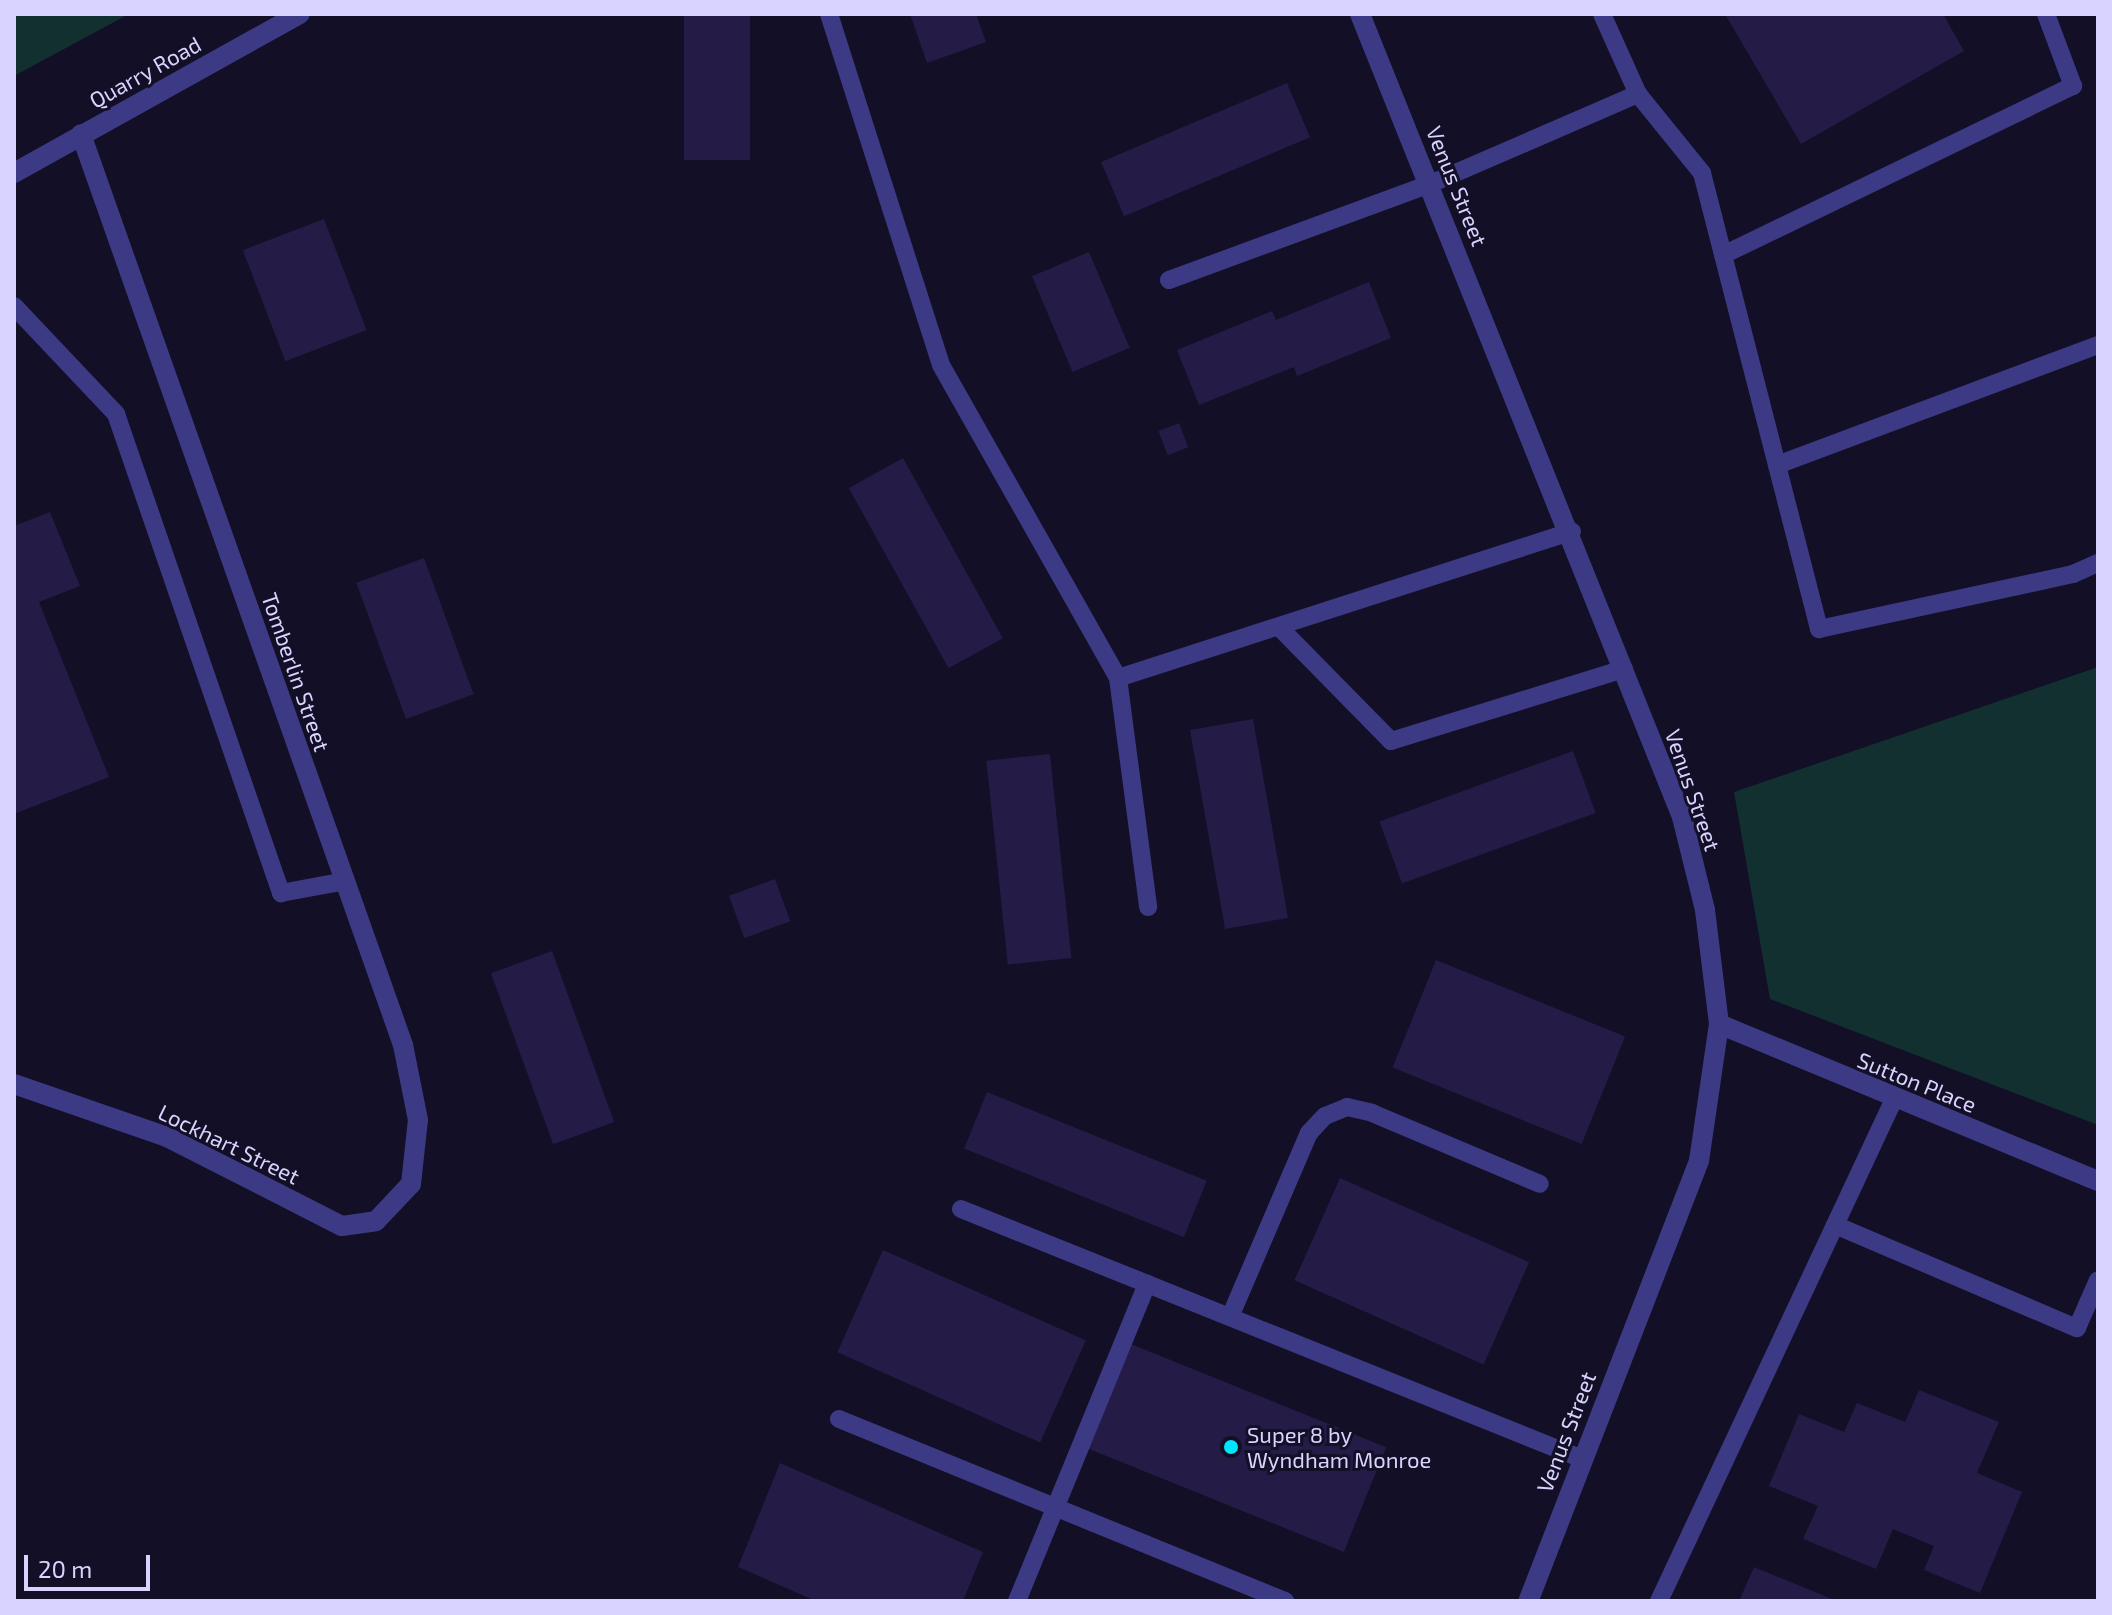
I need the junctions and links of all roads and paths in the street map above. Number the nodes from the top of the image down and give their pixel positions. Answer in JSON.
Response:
{"nodes":[{"id":1,"x":300,"y":14,"type":"edge"},
{"id":2,"x":829,"y":14,"type":"edge"},
{"id":3,"x":1360,"y":14,"type":"edge"},
{"id":4,"x":1602,"y":14,"type":"edge"},
{"id":5,"x":2046,"y":14,"type":"edge"},
{"id":6,"x":1638,"y":94,"type":"junction"},
{"id":7,"x":81,"y":134,"type":"junction"},
{"id":8,"x":14,"y":173,"type":"edge"},
{"id":9,"x":1430,"y":184,"type":"junction"},
{"id":10,"x":1723,"y":255,"type":"junction"},
{"id":11,"x":1169,"y":280,"type":"dead end"},
{"id":12,"x":14,"y":306,"type":"edge"},
{"id":13,"x":2098,"y":345,"type":"edge"},
{"id":14,"x":1777,"y":465,"type":"junction"},
{"id":15,"x":1572,"y":531,"type":"junction"},
{"id":16,"x":2098,"y":563,"type":"edge"},
{"id":17,"x":1279,"y":627,"type":"junction"},
{"id":18,"x":1624,"y":669,"type":"junction"},
{"id":19,"x":1118,"y":678,"type":"junction"},
{"id":20,"x":345,"y":881,"type":"junction"},
{"id":21,"x":1148,"y":907,"type":"dead end"},
{"id":22,"x":1719,"y":1024,"type":"junction"},
{"id":23,"x":14,"y":1084,"type":"edge"},
{"id":24,"x":1894,"y":1099,"type":"junction"},
{"id":25,"x":2098,"y":1181,"type":"edge"},
{"id":26,"x":1540,"y":1184,"type":"dead end"},
{"id":27,"x":961,"y":1209,"type":"dead end"},
{"id":28,"x":376,"y":1221,"type":"joint"},
{"id":29,"x":1835,"y":1225,"type":"junction"},
{"id":30,"x":2098,"y":1280,"type":"edge"},
{"id":31,"x":1147,"y":1284,"type":"junction"},
{"id":32,"x":1230,"y":1317,"type":"junction"},
{"id":33,"x":839,"y":1419,"type":"dead end"},
{"id":34,"x":1580,"y":1458,"type":"junction"},
{"id":35,"x":1055,"y":1508,"type":"junction"},
{"id":36,"x":1017,"y":1601,"type":"edge"},
{"id":37,"x":1285,"y":1601,"type":"edge"},
{"id":38,"x":1528,"y":1601,"type":"edge"},
{"id":39,"x":1659,"y":1601,"type":"edge"}],
"edges":[{"from":1,"to":7,"type":"street","name":"Quarry Road"},
{"from":2,"to":19,"type":"lane"},
{"from":3,"to":9,"type":"street","name":"Venus Street"},
{"from":4,"to":6,"type":"lane"},
{"from":5,"to":10,"type":"lane"},
{"from":6,"to":9,"type":"lane"},
{"from":6,"to":10,"type":"lane"},
{"from":7,"to":8,"type":"street","name":"Quarry Road"},
{"from":7,"to":20,"type":"street","name":"Tomberlin Street"},
{"from":9,"to":11,"type":"lane"},
{"from":9,"to":15,"type":"street","name":"Venus Street"},
{"from":10,"to":14,"type":"lane"},
{"from":12,"to":20,"type":"lane"},
{"from":13,"to":14,"type":"lane"},
{"from":14,"to":16,"type":"lane"},
{"from":15,"to":17,"type":"lane"},
{"from":15,"to":18,"type":"street","name":"Venus Street"},
{"from":17,"to":18,"type":"lane"},
{"from":17,"to":19,"type":"lane"},
{"from":18,"to":22,"type":"street","name":"Venus Street"},
{"from":19,"to":21,"type":"lane"},
{"from":20,"to":28,"type":"street","name":"Tomberlin Street"},
{"from":22,"to":24,"type":"street","name":"Sutton Place"},
{"from":22,"to":34,"type":"street","name":"Venus Street"},
{"from":23,"to":28,"type":"street","name":"Lockhart Street"},
{"from":24,"to":25,"type":"street","name":"Sutton Place"},
{"from":24,"to":29,"type":"lane"},
{"from":26,"to":32,"type":"lane"},
{"from":27,"to":31,"type":"lane"},
{"from":29,"to":30,"type":"lane"},
{"from":29,"to":39,"type":"lane"},
{"from":31,"to":32,"type":"lane"},
{"from":31,"to":35,"type":"lane"},
{"from":32,"to":34,"type":"lane"},
{"from":33,"to":35,"type":"lane"},
{"from":34,"to":38,"type":"street","name":"Venus Street"},
{"from":35,"to":36,"type":"lane"},
{"from":35,"to":37,"type":"lane"}]}
